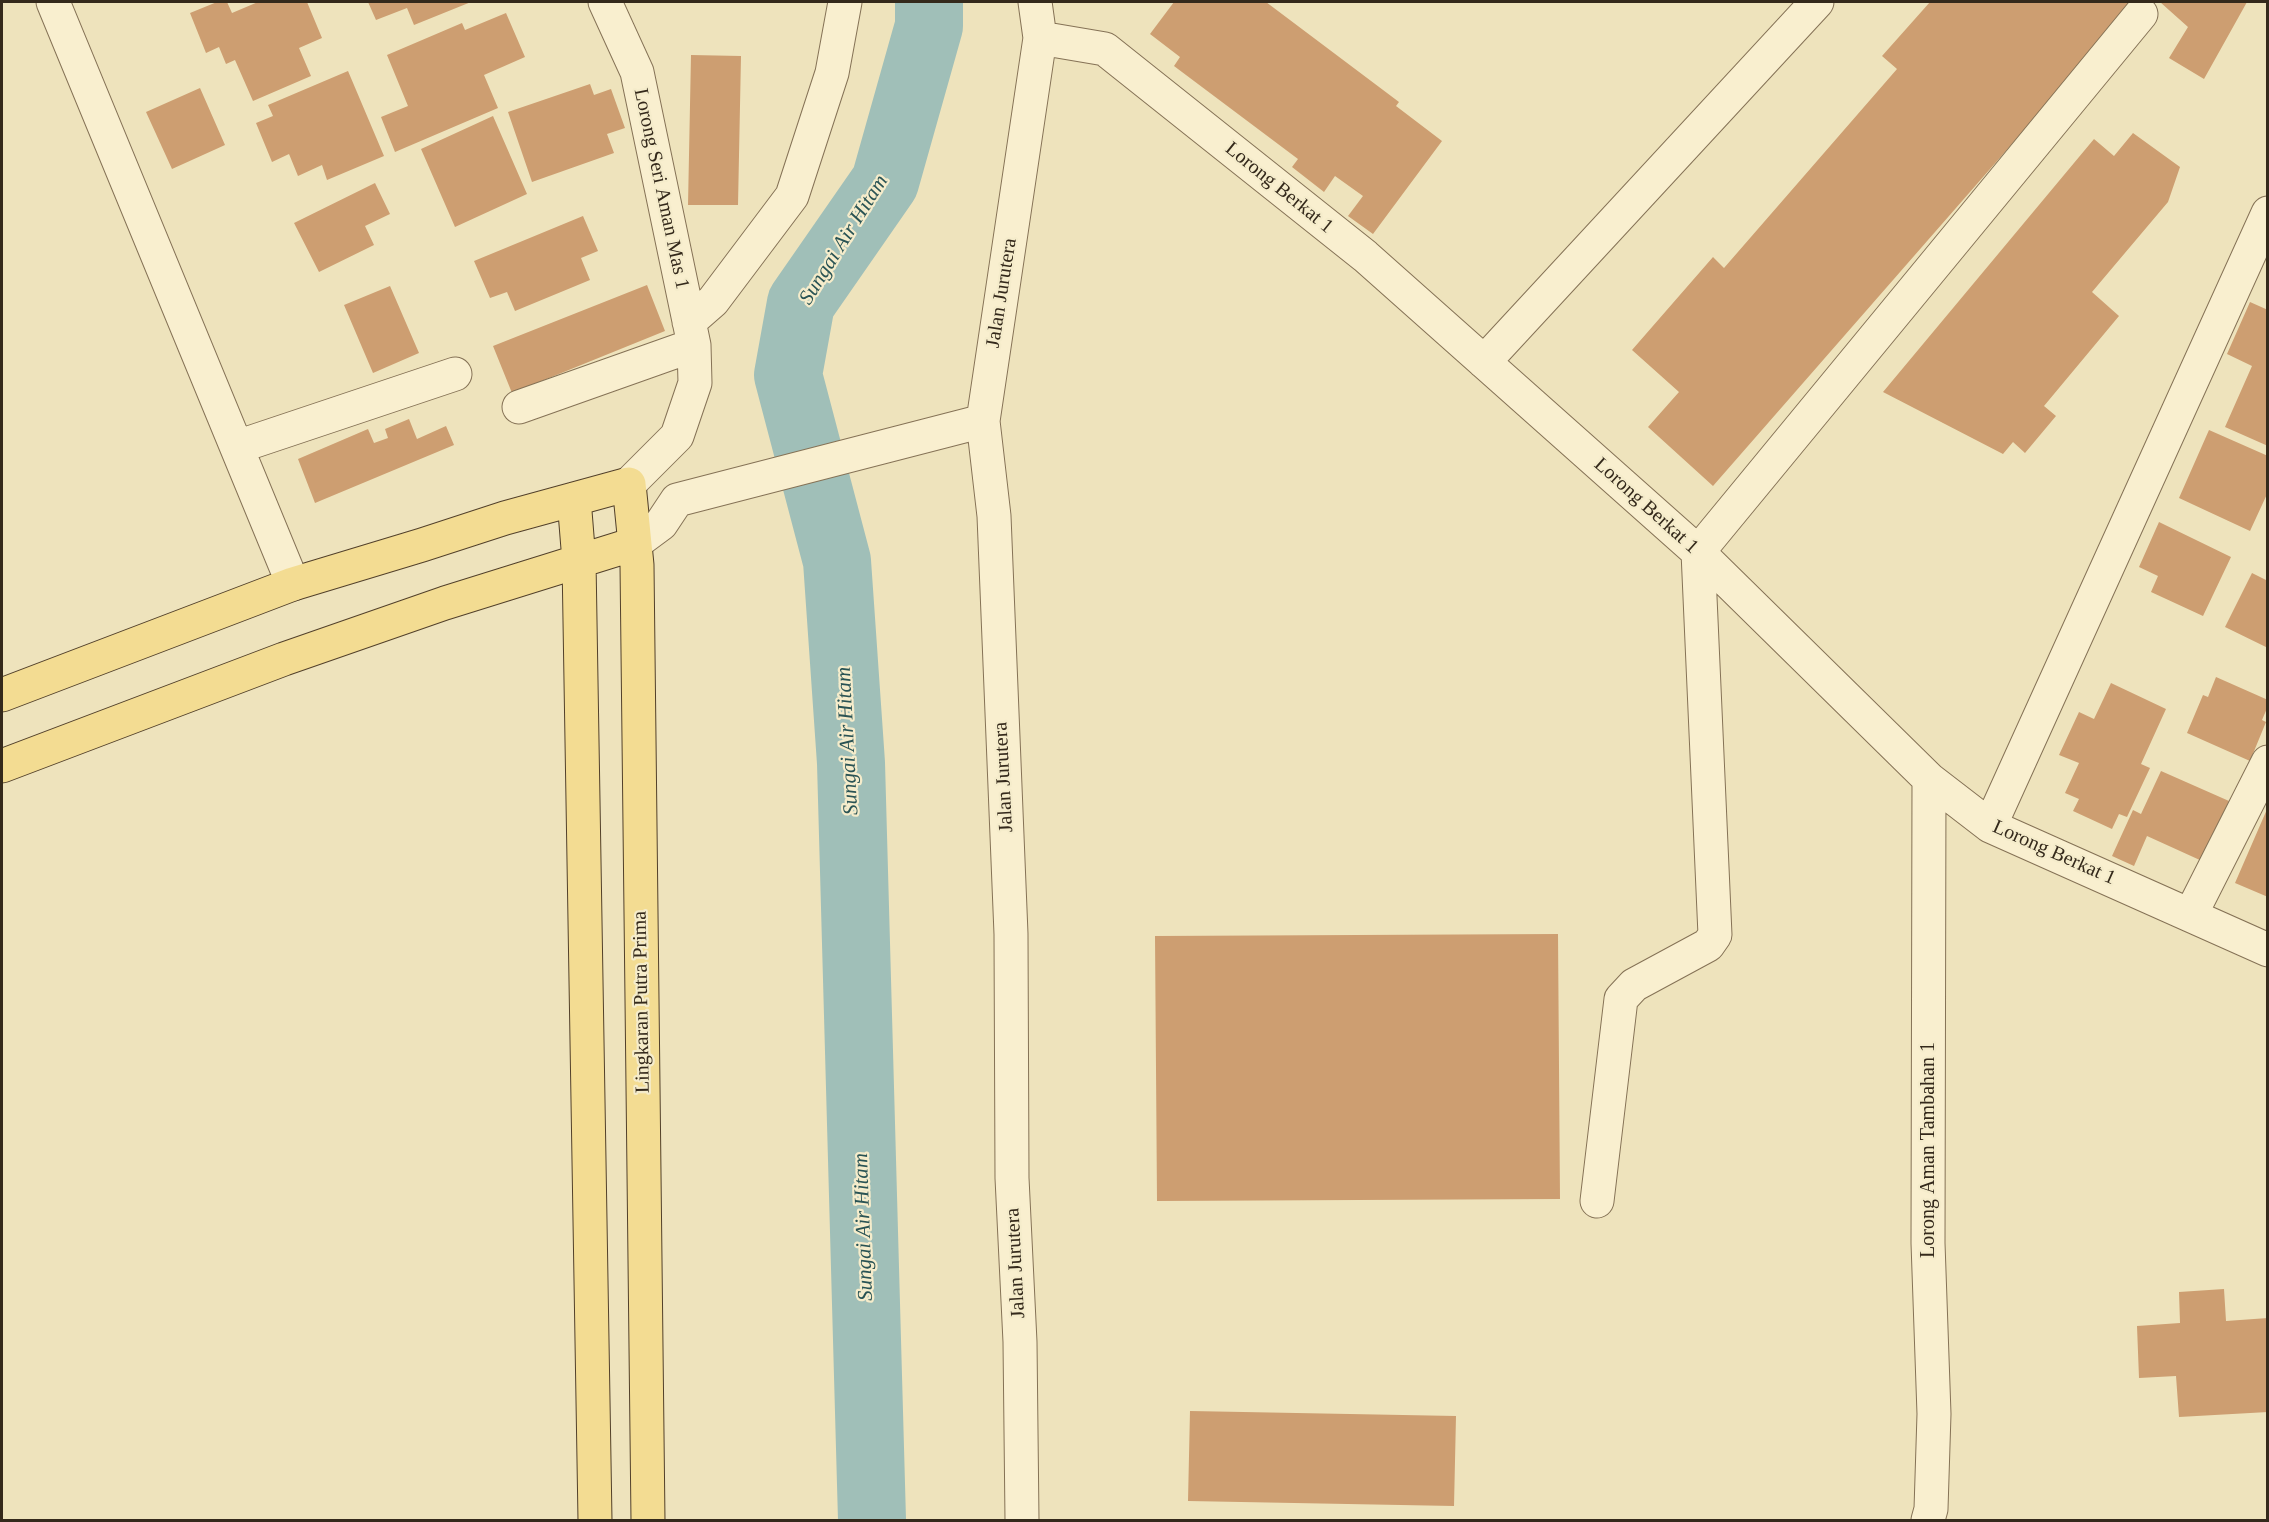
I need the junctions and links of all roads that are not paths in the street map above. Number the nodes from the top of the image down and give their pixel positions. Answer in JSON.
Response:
{"nodes":[{"id":1,"x":53,"y":2,"type":"edge"},
{"id":2,"x":605,"y":2,"type":"edge"},
{"id":3,"x":844,"y":2,"type":"edge"},
{"id":4,"x":1035,"y":2,"type":"edge"},
{"id":5,"x":1817,"y":2,"type":"edge"},
{"id":6,"x":2141,"y":14,"type":"dead end"},
{"id":7,"x":1041,"y":38,"type":"junction"},
{"id":8,"x":2268,"y":213,"type":"edge"},
{"id":9,"x":692,"y":333,"type":"junction"},
{"id":10,"x":1484,"y":362,"type":"junction"},
{"id":11,"x":455,"y":374,"type":"dead end"},
{"id":12,"x":519,"y":407,"type":"dead end"},
{"id":13,"x":983,"y":421,"type":"junction"},
{"id":14,"x":237,"y":447,"type":"junction"},
{"id":15,"x":629,"y":484,"type":"junction"},
{"id":16,"x":574,"y":499,"type":"junction"},
{"id":17,"x":677,"y":500,"type":"junction"},
{"id":18,"x":634,"y":544,"type":"junction"},
{"id":19,"x":1698,"y":552,"type":"junction"},
{"id":20,"x":579,"y":561,"type":"junction"},
{"id":21,"x":293,"y":584,"type":"junction"},
{"id":22,"x":2,"y":695,"type":"edge"},
{"id":23,"x":2268,"y":762,"type":"edge"},
{"id":24,"x":2,"y":766,"type":"edge"},
{"id":25,"x":1929,"y":779,"type":"junction"},
{"id":26,"x":1990,"y":826,"type":"junction"},
{"id":27,"x":2191,"y":914,"type":"junction"},
{"id":28,"x":2268,"y":950,"type":"edge"},
{"id":29,"x":1597,"y":1201,"type":"dead end"},
{"id":30,"x":595,"y":1521,"type":"edge"},
{"id":31,"x":648,"y":1521,"type":"edge"},
{"id":32,"x":1022,"y":1521,"type":"edge"},
{"id":33,"x":1928,"y":1521,"type":"edge"}],
"edges":[{"from":1,"to":14,"type":"street"},
{"from":2,"to":9,"type":"street","name":"Lorong Seri Aman Mas 1"},
{"from":3,"to":9,"type":"street"},
{"from":4,"to":7,"type":"street","name":"Jalan Jurutera"},
{"from":5,"to":10,"type":"street"},
{"from":6,"to":19,"type":"street"},
{"from":7,"to":10,"type":"street","name":"Lorong Berkat 1"},
{"from":7,"to":13,"type":"street","name":"Jalan Jurutera"},
{"from":8,"to":26,"type":"street"},
{"from":9,"to":12,"type":"street"},
{"from":9,"to":15,"type":"street","name":"Lorong Seri Aman Mas 1"},
{"from":10,"to":19,"type":"street","name":"Lorong Berkat 1"},
{"from":11,"to":14,"type":"street"},
{"from":13,"to":17,"type":"street"},
{"from":13,"to":32,"type":"street","name":"Jalan Jurutera"},
{"from":14,"to":21,"type":"street"},
{"from":15,"to":16,"type":"main road"},
{"from":15,"to":17,"type":"street"},
{"from":15,"to":18,"type":"main road","name":"Lingkaran Putra Prima"},
{"from":16,"to":20,"type":"main road"},
{"from":16,"to":21,"type":"main road"},
{"from":17,"to":18,"type":"street"},
{"from":18,"to":20,"type":"main road"},
{"from":18,"to":31,"type":"main road","name":"Lingkaran Putra Prima"},
{"from":19,"to":25,"type":"street","name":"Lorong Berkat 1"},
{"from":19,"to":29,"type":"street"},
{"from":20,"to":24,"type":"main road"},
{"from":20,"to":30,"type":"main road"},
{"from":21,"to":22,"type":"main road"},
{"from":23,"to":27,"type":"street"},
{"from":25,"to":26,"type":"street","name":"Lorong Berkat 1"},
{"from":25,"to":33,"type":"street","name":"Lorong Aman Tambahan 1"},
{"from":26,"to":27,"type":"street","name":"Lorong Berkat 1"},
{"from":27,"to":28,"type":"street","name":"Lorong Berkat 1"}]}
